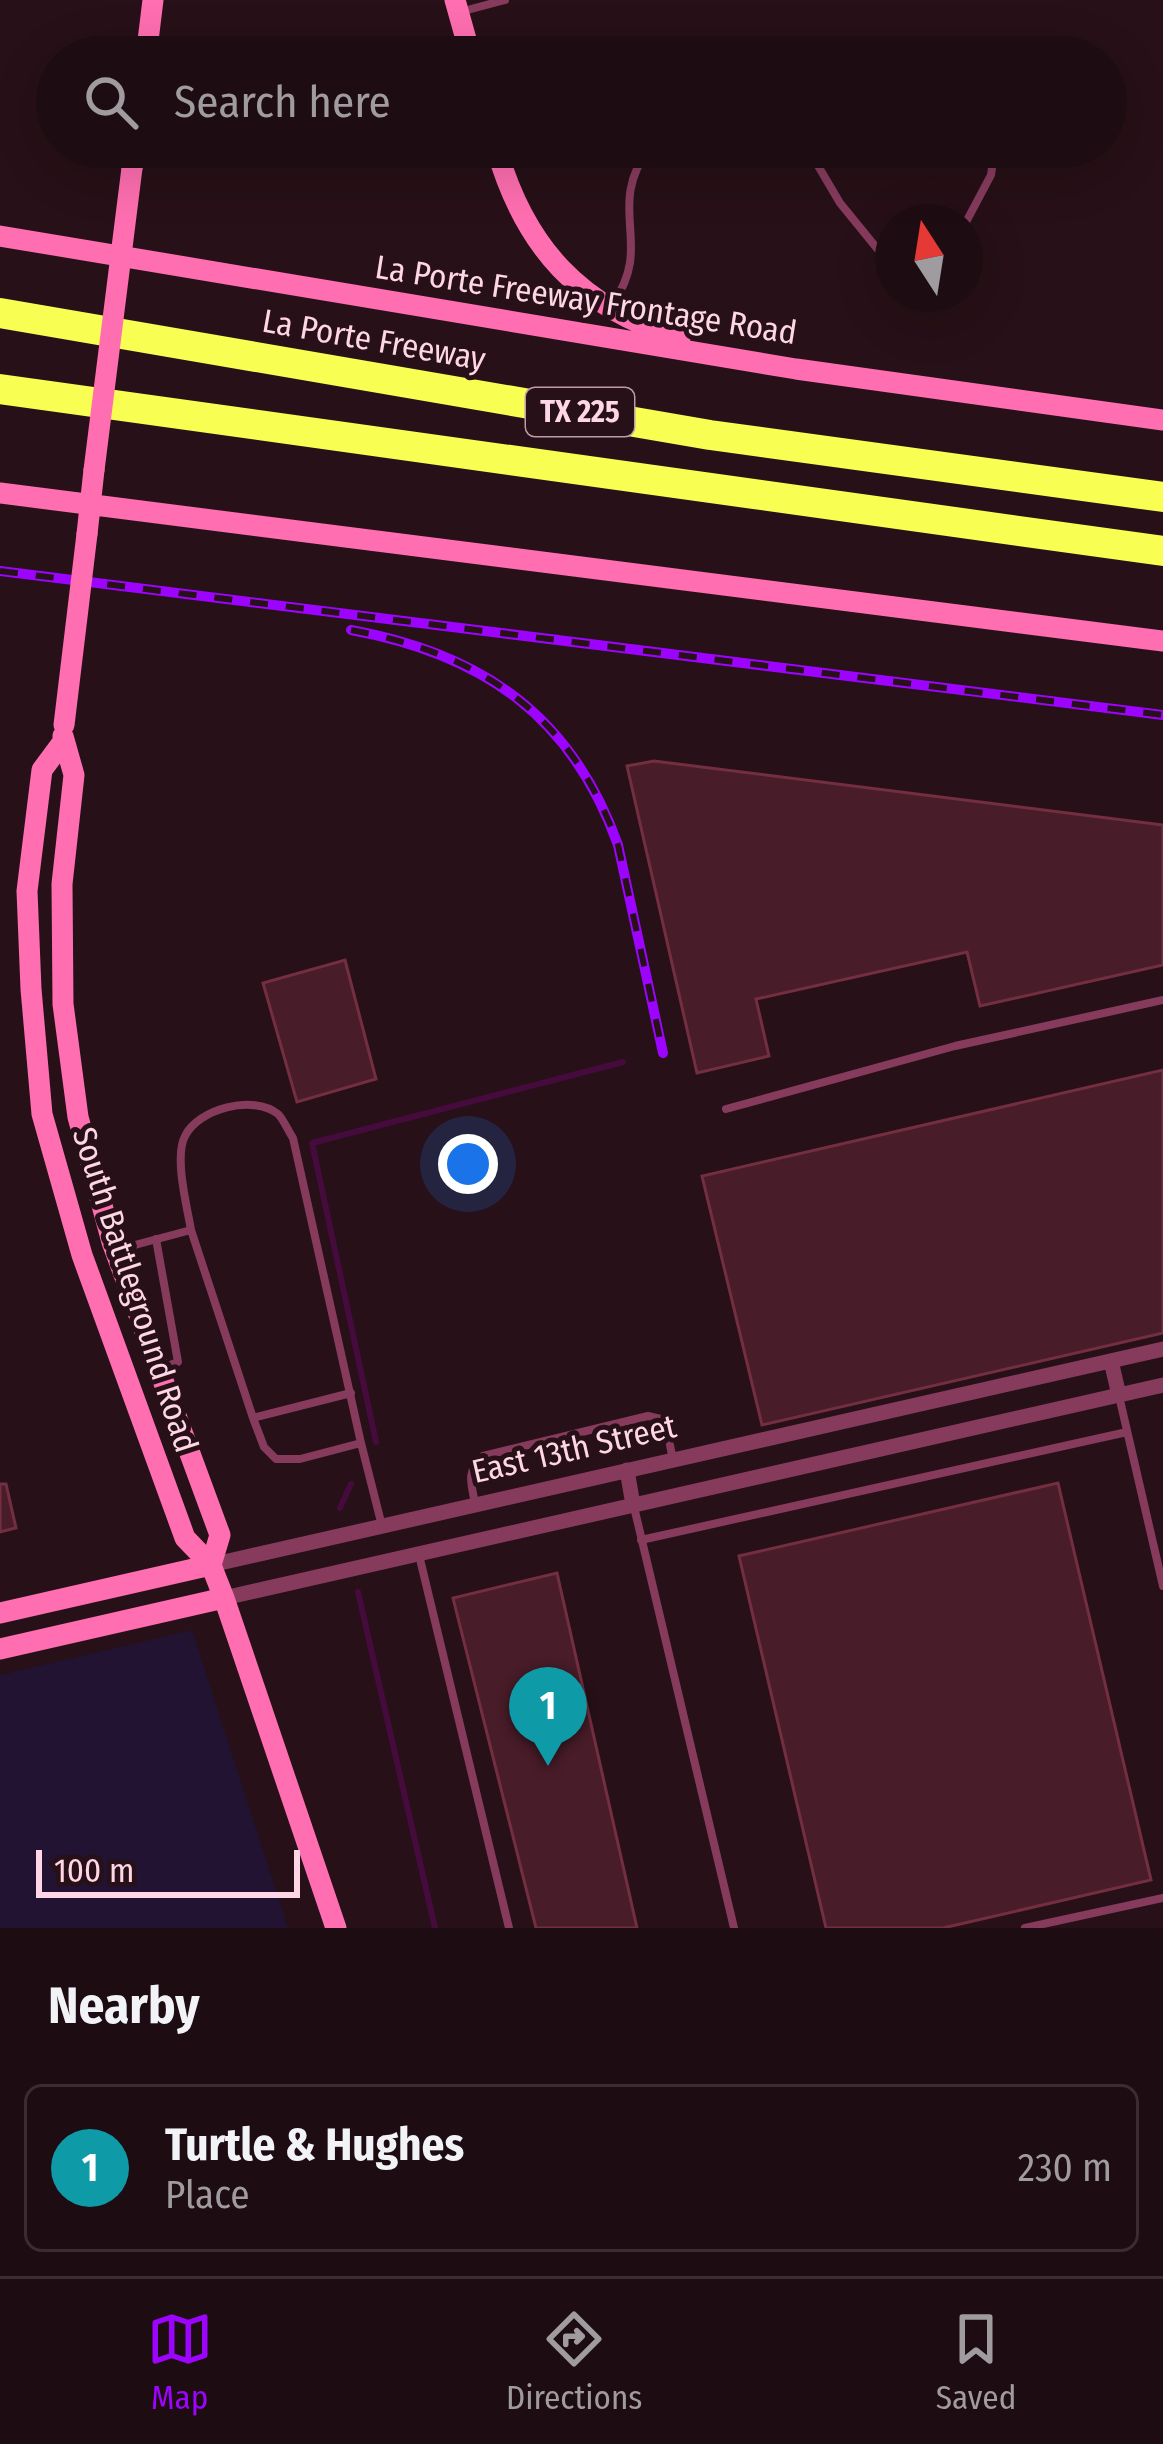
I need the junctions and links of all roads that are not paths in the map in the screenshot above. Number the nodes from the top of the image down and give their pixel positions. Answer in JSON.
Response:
{"nodes":[{"id":1,"x":153,"y":0,"type":"edge"},
{"id":2,"x":505,"y":0,"type":"edge"},
{"id":3,"x":457,"y":6,"type":"edge"},
{"id":4,"x":149,"y":36,"type":"edge"},
{"id":5,"x":465,"y":36,"type":"edge"},
{"id":6,"x":133,"y":168,"type":"edge"},
{"id":7,"x":504,"y":168,"type":"edge"},
{"id":8,"x":637,"y":168,"type":"edge"},
{"id":9,"x":819,"y":168,"type":"edge"},
{"id":10,"x":992,"y":168,"type":"edge"},
{"id":11,"x":976,"y":204,"type":"edge"},
{"id":12,"x":0,"y":236,"type":"edge"},
{"id":13,"x":875,"y":246,"type":"edge"},
{"id":14,"x":609,"y":309,"type":"junction"},
{"id":15,"x":0,"y":313,"type":"edge"},
{"id":16,"x":796,"y":369,"type":"junction"},
{"id":17,"x":0,"y":389,"type":"edge"},
{"id":18,"x":1163,"y":420,"type":"edge"},
{"id":19,"x":0,"y":493,"type":"edge"},
{"id":20,"x":1163,"y":497,"type":"edge"},
{"id":21,"x":90,"y":504,"type":"junction"},
{"id":22,"x":1163,"y":551,"type":"edge"},
{"id":23,"x":1163,"y":641,"type":"edge"},
{"id":24,"x":63,"y":734,"type":"junction"},
{"id":25,"x":1163,"y":1000,"type":"edge"},
{"id":26,"x":725,"y":1109,"type":"dead end"},
{"id":27,"x":191,"y":1230,"type":"junction"},
{"id":28,"x":156,"y":1239,"type":"junction"},
{"id":29,"x":115,"y":1250,"type":"junction"},
{"id":30,"x":1163,"y":1349,"type":"edge"},
{"id":31,"x":1111,"y":1360,"type":"junction"},
{"id":32,"x":158,"y":1370,"type":"junction"},
{"id":33,"x":1163,"y":1385,"type":"edge"},
{"id":34,"x":351,"y":1393,"type":"junction"},
{"id":35,"x":1119,"y":1395,"type":"junction"},
{"id":36,"x":253,"y":1418,"type":"junction"},
{"id":37,"x":1127,"y":1432,"type":"junction"},
{"id":38,"x":361,"y":1443,"type":"junction"},
{"id":39,"x":673,"y":1460,"type":"junction"},
{"id":40,"x":627,"y":1471,"type":"junction"},
{"id":41,"x":476,"y":1505,"type":"junction"},
{"id":42,"x":633,"y":1505,"type":"junction"},
{"id":43,"x":382,"y":1526,"type":"junction"},
{"id":44,"x":641,"y":1540,"type":"junction"},
{"id":45,"x":419,"y":1554,"type":"junction"},
{"id":46,"x":211,"y":1565,"type":"junction"},
{"id":47,"x":1163,"y":1586,"type":"edge"},
{"id":48,"x":224,"y":1598,"type":"junction"},
{"id":49,"x":0,"y":1613,"type":"edge"},
{"id":50,"x":0,"y":1649,"type":"edge"},
{"id":51,"x":1163,"y":1898,"type":"edge"},
{"id":52,"x":336,"y":1928,"type":"edge"},
{"id":53,"x":509,"y":1928,"type":"edge"},
{"id":54,"x":734,"y":1928,"type":"edge"},
{"id":55,"x":1025,"y":1928,"type":"edge"}],
"edges":[{"from":1,"to":4,"type":"main road"},
{"from":2,"to":3,"type":"lane"},
{"from":3,"to":5,"type":"main road"},
{"from":6,"to":21,"type":"main road","name":"South Battleground Road","bridge":true},
{"from":7,"to":14,"type":"main road"},
{"from":8,"to":14,"type":"lane"},
{"from":9,"to":13,"type":"lane"},
{"from":10,"to":11,"type":"lane"},
{"from":12,"to":16,"type":"main road","name":"La Porte Freeway Frontage Road"},
{"from":14,"to":16,"type":"main road"},
{"from":15,"to":20,"type":"highway","name":"La Porte Freeway","number":"TX 225"},
{"from":16,"to":18,"type":"main road","name":"La Porte Freeway Frontage Road"},
{"from":17,"to":22,"type":"highway","number":"TX 225"},
{"from":19,"to":21,"type":"main road"},
{"from":21,"to":23,"type":"main road"},
{"from":21,"to":24,"type":"main road","name":"South Battleground Road","bridge":true},
{"from":24,"to":29,"type":"main road","name":"South Battleground Road"},
{"from":24,"to":46,"type":"main road","name":"South Battleground Road"},
{"from":25,"to":26,"type":"lane"},
{"from":27,"to":28,"type":"lane"},
{"from":27,"to":34,"type":"lane"},
{"from":27,"to":36,"type":"lane"},
{"from":28,"to":29,"type":"lane"},
{"from":28,"to":32,"type":"lane"},
{"from":29,"to":32,"type":"main road","name":"South Battleground Road"},
{"from":30,"to":31,"type":"street","name":"East 13th Street"},
{"from":31,"to":35,"type":"street"},
{"from":31,"to":39,"type":"street","name":"East 13th Street"},
{"from":32,"to":46,"type":"main road","name":"South Battleground Road"},
{"from":33,"to":35,"type":"street","name":"East 13th Street"},
{"from":34,"to":36,"type":"lane"},
{"from":34,"to":38,"type":"lane"},
{"from":35,"to":37,"type":"lane"},
{"from":35,"to":42,"type":"street","name":"East 13th Street"},
{"from":36,"to":38,"type":"lane"},
{"from":37,"to":44,"type":"lane"},
{"from":37,"to":47,"type":"lane"},
{"from":38,"to":43,"type":"lane"},
{"from":39,"to":40,"type":"street","name":"East 13th Street"},
{"from":39,"to":41,"type":"lane"},
{"from":40,"to":41,"type":"street","name":"East 13th Street"},
{"from":40,"to":42,"type":"street"},
{"from":41,"to":43,"type":"street","name":"East 13th Street"},
{"from":42,"to":44,"type":"lane"},
{"from":42,"to":45,"type":"street","name":"East 13th Street"},
{"from":43,"to":46,"type":"street","name":"East 13th Street"},
{"from":44,"to":54,"type":"lane"},
{"from":45,"to":48,"type":"street","name":"East 13th Street"},
{"from":45,"to":53,"type":"lane"},
{"from":46,"to":48,"type":"main road","name":"South Battleground Road"},
{"from":46,"to":49,"type":"main road","name":"East 13th Street"},
{"from":48,"to":50,"type":"main road","name":"East 13th Street"},
{"from":48,"to":52,"type":"main road","name":"South Battleground Road"},
{"from":51,"to":55,"type":"lane"}]}
